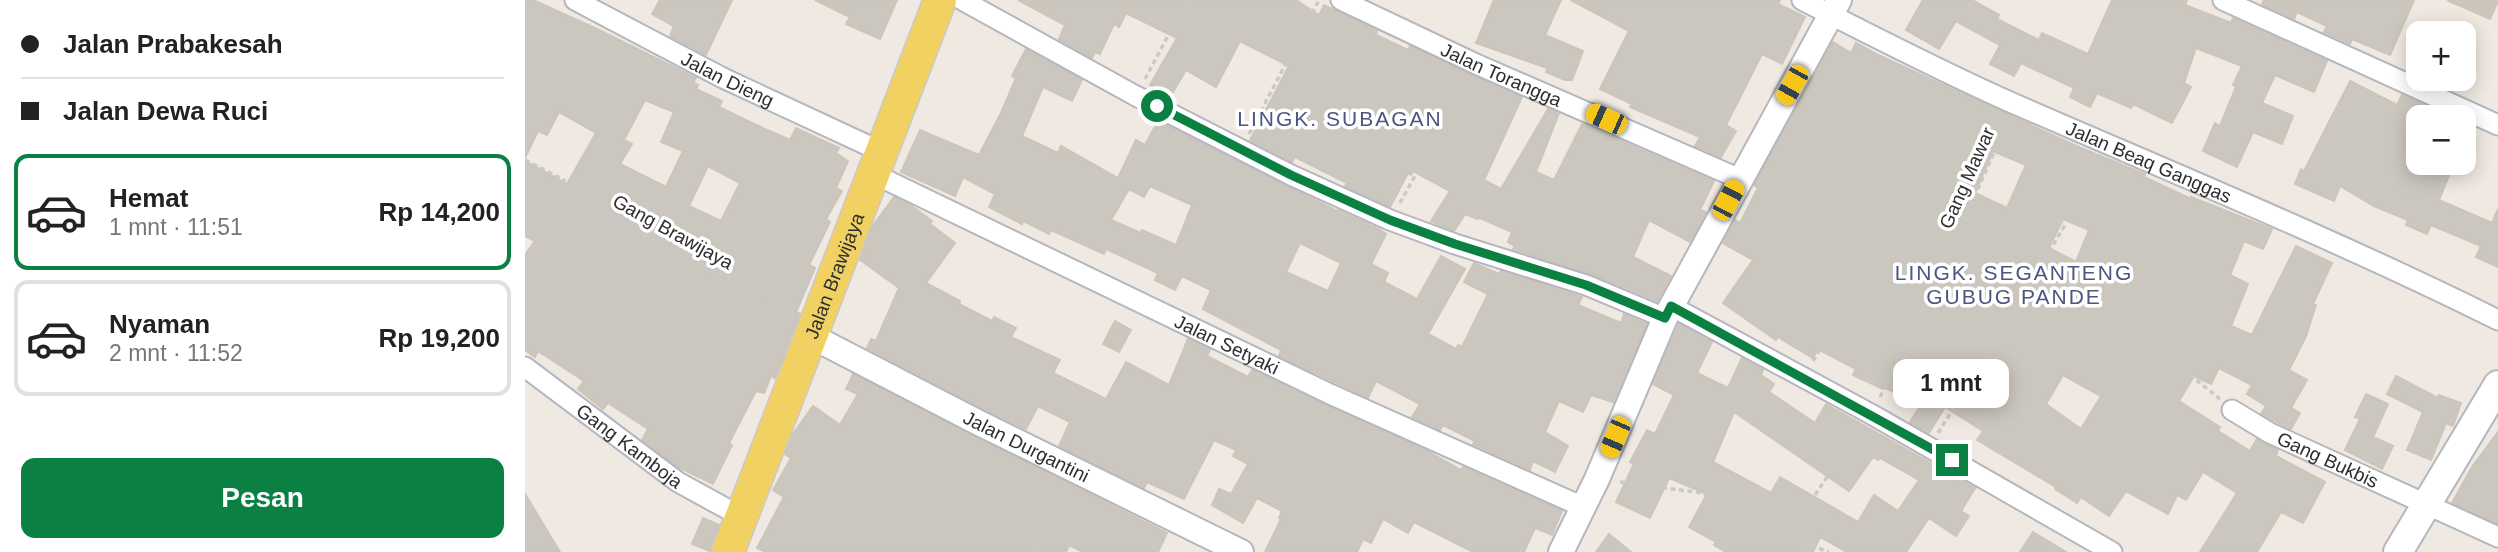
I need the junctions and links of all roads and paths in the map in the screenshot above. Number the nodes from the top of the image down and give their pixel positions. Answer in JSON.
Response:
{"nodes":[{"id":1,"x":575,"y":0,"type":"edge"},
{"id":2,"x":940,"y":0,"type":"edge"},
{"id":3,"x":962,"y":0,"type":"edge"},
{"id":4,"x":1187,"y":0,"type":"edge"},
{"id":5,"x":1319,"y":0,"type":"edge"},
{"id":6,"x":1341,"y":0,"type":"edge"},
{"id":7,"x":1802,"y":0,"type":"edge"},
{"id":8,"x":2223,"y":0,"type":"edge"},
{"id":9,"x":1835,"y":7,"type":"edge"},
{"id":10,"x":1476,"y":64,"type":"junction"},
{"id":11,"x":1944,"y":71,"type":"junction"},
{"id":12,"x":1136,"y":96,"type":"junction"},
{"id":13,"x":2016,"y":104,"type":"junction"},
{"id":14,"x":2498,"y":125,"type":"edge"},
{"id":15,"x":2087,"y":134,"type":"junction"},
{"id":16,"x":1652,"y":139,"type":"junction"},
{"id":17,"x":1241,"y":148,"type":"junction"},
{"id":18,"x":525,"y":160,"type":"edge"},
{"id":19,"x":878,"y":163,"type":"junction"},
{"id":20,"x":2156,"y":165,"type":"junction"},
{"id":21,"x":1740,"y":179,"type":"junction"},
{"id":22,"x":1390,"y":220,"type":"junction"},
{"id":23,"x":620,"y":221,"type":"junction"},
{"id":24,"x":2118,"y":259,"type":"dead end"},
{"id":25,"x":1303,"y":285,"type":"dead end"},
{"id":26,"x":1586,"y":285,"type":"junction"},
{"id":27,"x":1668,"y":312,"type":"junction"},
{"id":28,"x":2498,"y":320,"type":"edge"},
{"id":29,"x":815,"y":326,"type":"junction"},
{"id":30,"x":2170,"y":359,"type":"dead end"},
{"id":31,"x":1269,"y":365,"type":"junction"},
{"id":32,"x":526,"y":368,"type":"edge"},
{"id":33,"x":1801,"y":376,"type":"junction"},
{"id":34,"x":895,"y":379,"type":"junction"},
{"id":35,"x":2498,"y":385,"type":"edge"},
{"id":36,"x":2232,"y":410,"type":"joint"},
{"id":37,"x":1871,"y":414,"type":"junction"},
{"id":38,"x":979,"y":423,"type":"junction"},
{"id":39,"x":1929,"y":447,"type":"junction"},
{"id":40,"x":1078,"y":471,"type":"junction"},
{"id":41,"x":839,"y":472,"type":"dead end"},
{"id":42,"x":1597,"y":479,"type":"junction"},
{"id":43,"x":2427,"y":505,"type":"junction"},
{"id":44,"x":1583,"y":507,"type":"junction"},
{"id":45,"x":932,"y":519,"type":"dead end"},
{"id":46,"x":1786,"y":537,"type":"junction"},
{"id":47,"x":2498,"y":537,"type":"edge"},
{"id":48,"x":736,"y":541,"type":"edge"},
{"id":49,"x":1037,"y":552,"type":"edge"},
{"id":50,"x":1241,"y":552,"type":"edge"},
{"id":51,"x":1561,"y":552,"type":"edge"},
{"id":52,"x":1829,"y":552,"type":"edge"},
{"id":53,"x":2112,"y":552,"type":"edge"},
{"id":54,"x":2398,"y":552,"type":"edge"}],
"edges":[{"from":1,"to":19,"type":"street","name":"Jalan Dieng"},
{"from":2,"to":19,"type":"main road","name":"Jalan Brawijaya"},
{"from":3,"to":12,"type":"street"},
{"from":4,"to":12,"type":"path"},
{"from":5,"to":17,"type":"path"},
{"from":6,"to":10,"type":"street","name":"Jalan Torangga"},
{"from":7,"to":9,"type":"street","name":"Jalan Beaq Ganggas"},
{"from":8,"to":14,"type":"street"},
{"from":9,"to":11,"type":"street","name":"Jalan Beaq Ganggas"},
{"from":9,"to":21,"type":"street"},
{"from":10,"to":16,"type":"street","name":"Jalan Torangga"},
{"from":10,"to":22,"type":"path"},
{"from":11,"to":13,"type":"street","name":"Jalan Beaq Ganggas"},
{"from":11,"to":33,"type":"path"},
{"from":12,"to":17,"type":"street"},
{"from":13,"to":15,"type":"street","name":"Jalan Beaq Ganggas"},
{"from":13,"to":37,"type":"path","name":"Gang Mawar"},
{"from":15,"to":20,"type":"street","name":"Jalan Beaq Ganggas"},
{"from":15,"to":39,"type":"path"},
{"from":16,"to":21,"type":"street","name":"Jalan Torangga"},
{"from":16,"to":26,"type":"path"},
{"from":17,"to":22,"type":"street"},
{"from":18,"to":23,"type":"path","name":"Gang Brawijaya"},
{"from":19,"to":29,"type":"main road","name":"Jalan Brawijaya"},
{"from":19,"to":31,"type":"street","name":"Jalan Setyaki"},
{"from":20,"to":24,"type":"path"},
{"from":20,"to":28,"type":"street","name":"Jalan Beaq Ganggas"},
{"from":21,"to":27,"type":"street"},
{"from":22,"to":26,"type":"street"},
{"from":23,"to":29,"type":"path","name":"Gang Brawijaya"},
{"from":23,"to":32,"type":"path"},
{"from":25,"to":31,"type":"path"},
{"from":26,"to":27,"type":"street"},
{"from":27,"to":33,"type":"street"},
{"from":27,"to":42,"type":"street"},
{"from":29,"to":34,"type":"street","name":"Jalan Durgantini"},
{"from":29,"to":48,"type":"main road","name":"Jalan Brawijaya"},
{"from":30,"to":36,"type":"path"},
{"from":31,"to":44,"type":"street","name":"Jalan Setyaki"},
{"from":32,"to":48,"type":"street","name":"Gang Kamboja"},
{"from":33,"to":37,"type":"street"},
{"from":34,"to":38,"type":"street","name":"Jalan Durgantini"},
{"from":34,"to":41,"type":"path"},
{"from":35,"to":43,"type":"main road"},
{"from":36,"to":43,"type":"street","name":"Gang Bukbis"},
{"from":37,"to":39,"type":"street"},
{"from":37,"to":46,"type":"path","name":"Gang Mawar"},
{"from":38,"to":40,"type":"street","name":"Jalan Durgantini"},
{"from":38,"to":45,"type":"path"},
{"from":39,"to":53,"type":"street"},
{"from":40,"to":49,"type":"path"},
{"from":40,"to":50,"type":"street","name":"Jalan Durgantini"},
{"from":42,"to":44,"type":"street"},
{"from":42,"to":46,"type":"path"},
{"from":43,"to":47,"type":"street","name":"Gang Bukbis"},
{"from":43,"to":54,"type":"main road"},
{"from":44,"to":51,"type":"street"},
{"from":46,"to":52,"type":"path"}]}
